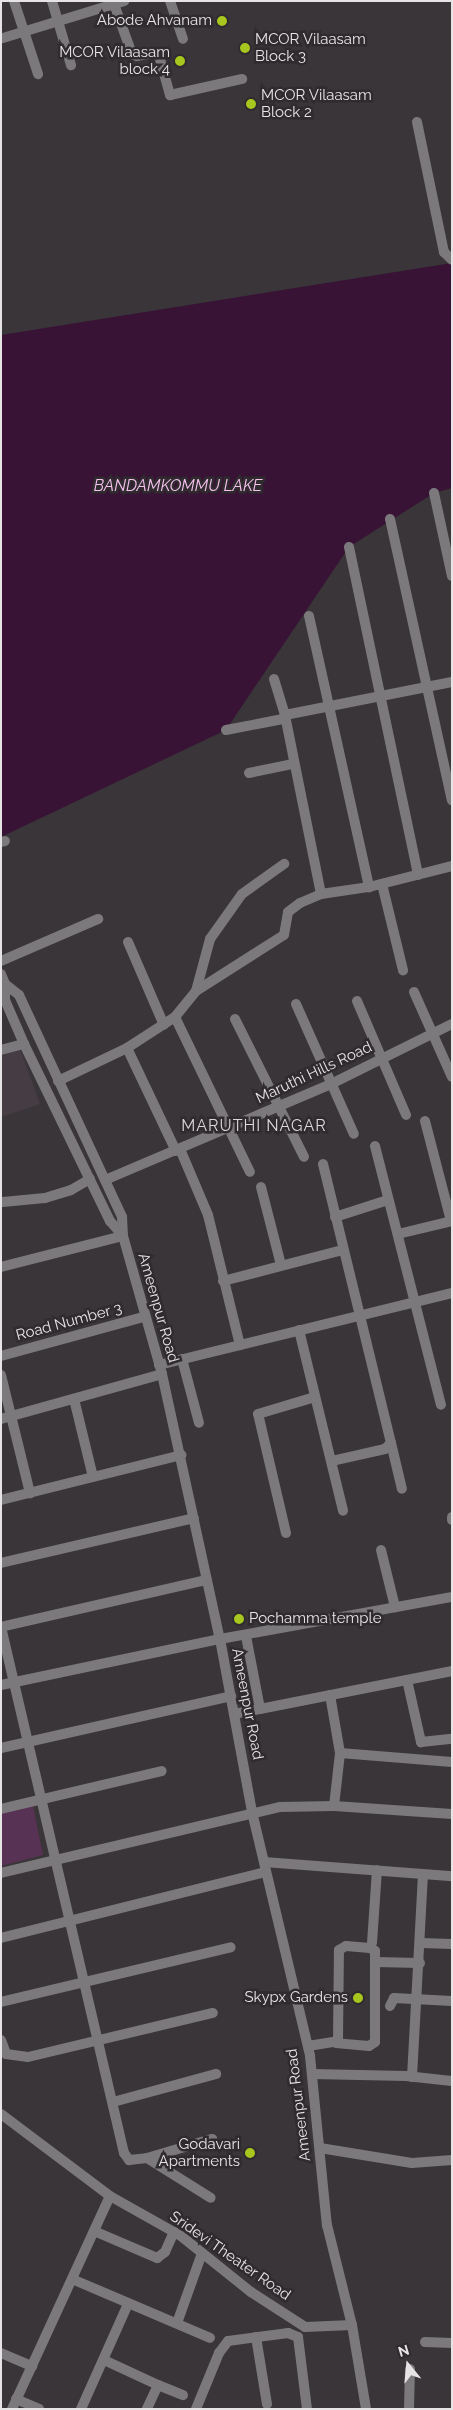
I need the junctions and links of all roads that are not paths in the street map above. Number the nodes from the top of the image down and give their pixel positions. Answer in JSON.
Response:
{"nodes":[{"id":1,"x":14,"y":1,"type":"edge"},
{"id":2,"x":52,"y":1,"type":"edge"},
{"id":3,"x":170,"y":1,"type":"edge"},
{"id":4,"x":118,"y":3,"type":"edge"},
{"id":5,"x":58,"y":22,"type":"junction"},
{"id":6,"x":24,"y":32,"type":"junction"},
{"id":7,"x":3,"y":38,"type":"dead end"},
{"id":8,"x":183,"y":39,"type":"dead end"},
{"id":9,"x":71,"y":65,"type":"dead end"},
{"id":10,"x":38,"y":74,"type":"dead end"},
{"id":11,"x":242,"y":79,"type":"dead end"},
{"id":12,"x":417,"y":122,"type":"dead end"},
{"id":13,"x":452,"y":260,"type":"edge"},
{"id":14,"x":434,"y":493,"type":"dead end"},
{"id":15,"x":390,"y":519,"type":"dead end"},
{"id":16,"x":349,"y":547,"type":"dead end"},
{"id":17,"x":452,"y":576,"type":"edge"},
{"id":18,"x":310,"y":616,"type":"dead end"},
{"id":19,"x":274,"y":679,"type":"dead end"},
{"id":20,"x":452,"y":682,"type":"edge"},
{"id":21,"x":428,"y":687,"type":"junction"},
{"id":22,"x":382,"y":697,"type":"junction"},
{"id":23,"x":331,"y":706,"type":"junction"},
{"id":24,"x":284,"y":717,"type":"junction"},
{"id":25,"x":226,"y":730,"type":"dead end"},
{"id":26,"x":294,"y":764,"type":"junction"},
{"id":27,"x":249,"y":773,"type":"dead end"},
{"id":28,"x":452,"y":800,"type":"edge"},
{"id":29,"x":284,"y":864,"type":"dead end"},
{"id":30,"x":452,"y":866,"type":"edge"},
{"id":31,"x":418,"y":875,"type":"junction"},
{"id":32,"x":382,"y":884,"type":"junction"},
{"id":33,"x":369,"y":887,"type":"junction"},
{"id":34,"x":321,"y":894,"type":"junction"},
{"id":35,"x":98,"y":919,"type":"dead end"},
{"id":36,"x":128,"y":942,"type":"dead end"},
{"id":37,"x":1,"y":961,"type":"edge"},
{"id":38,"x":403,"y":970,"type":"dead end"},
{"id":39,"x":3,"y":979,"type":"edge"},
{"id":40,"x":196,"y":991,"type":"junction"},
{"id":41,"x":414,"y":992,"type":"dead end"},
{"id":42,"x":357,"y":1001,"type":"dead end"},
{"id":43,"x":296,"y":1004,"type":"dead end"},
{"id":44,"x":175,"y":1017,"type":"junction"},
{"id":45,"x":235,"y":1019,"type":"dead end"},
{"id":46,"x":164,"y":1024,"type":"junction"},
{"id":47,"x":452,"y":1024,"type":"edge"},
{"id":48,"x":433,"y":1033,"type":"junction"},
{"id":49,"x":41,"y":1046,"type":"junction"},
{"id":50,"x":26,"y":1048,"type":"junction"},
{"id":51,"x":126,"y":1048,"type":"junction"},
{"id":52,"x":1,"y":1050,"type":"edge"},
{"id":53,"x":382,"y":1058,"type":"junction"},
{"id":54,"x":452,"y":1077,"type":"edge"},
{"id":55,"x":58,"y":1081,"type":"junction"},
{"id":56,"x":331,"y":1084,"type":"junction"},
{"id":57,"x":278,"y":1106,"type":"junction"},
{"id":58,"x":406,"y":1115,"type":"dead end"},
{"id":59,"x":425,"y":1121,"type":"dead end"},
{"id":60,"x":229,"y":1128,"type":"junction"},
{"id":61,"x":354,"y":1134,"type":"dead end"},
{"id":62,"x":375,"y":1146,"type":"dead end"},
{"id":63,"x":178,"y":1150,"type":"junction"},
{"id":64,"x":304,"y":1157,"type":"dead end"},
{"id":65,"x":322,"y":1164,"type":"dead end"},
{"id":66,"x":250,"y":1172,"type":"dead end"},
{"id":67,"x":90,"y":1179,"type":"junction"},
{"id":68,"x":105,"y":1180,"type":"junction"},
{"id":69,"x":261,"y":1187,"type":"dead end"},
{"id":70,"x":388,"y":1200,"type":"junction"},
{"id":71,"x":2,"y":1202,"type":"dead end"},
{"id":72,"x":335,"y":1217,"type":"junction"},
{"id":73,"x":451,"y":1221,"type":"edge"},
{"id":74,"x":398,"y":1234,"type":"junction"},
{"id":75,"x":123,"y":1236,"type":"junction"},
{"id":76,"x":343,"y":1250,"type":"junction"},
{"id":77,"x":281,"y":1265,"type":"junction"},
{"id":78,"x":1,"y":1267,"type":"edge"},
{"id":79,"x":223,"y":1280,"type":"junction"},
{"id":80,"x":452,"y":1293,"type":"edge"},
{"id":81,"x":416,"y":1302,"type":"junction"},
{"id":82,"x":359,"y":1316,"type":"junction"},
{"id":83,"x":144,"y":1317,"type":"junction"},
{"id":84,"x":299,"y":1330,"type":"junction"},
{"id":85,"x":240,"y":1345,"type":"junction"},
{"id":86,"x":1,"y":1356,"type":"edge"},
{"id":87,"x":182,"y":1359,"type":"junction"},
{"id":88,"x":160,"y":1370,"type":"junction"},
{"id":89,"x":1,"y":1375,"type":"edge"},
{"id":90,"x":315,"y":1397,"type":"junction"},
{"id":91,"x":74,"y":1399,"type":"junction"},
{"id":92,"x":441,"y":1405,"type":"dead end"},
{"id":93,"x":6,"y":1418,"type":"edge"},
{"id":94,"x":199,"y":1423,"type":"dead end"},
{"id":95,"x":391,"y":1443,"type":"junction"},
{"id":96,"x":181,"y":1455,"type":"junction"},
{"id":97,"x":332,"y":1461,"type":"junction"},
{"id":98,"x":93,"y":1477,"type":"junction"},
{"id":99,"x":402,"y":1489,"type":"dead end"},
{"id":100,"x":30,"y":1493,"type":"junction"},
{"id":101,"x":1,"y":1500,"type":"edge"},
{"id":102,"x":343,"y":1511,"type":"dead end"},
{"id":103,"x":194,"y":1518,"type":"junction"},
{"id":104,"x":286,"y":1533,"type":"dead end"},
{"id":105,"x":381,"y":1550,"type":"dead end"},
{"id":106,"x":1,"y":1563,"type":"edge"},
{"id":107,"x":206,"y":1580,"type":"junction"},
{"id":108,"x":452,"y":1597,"type":"edge"},
{"id":109,"x":395,"y":1607,"type":"junction"},
{"id":110,"x":1,"y":1627,"type":"edge"},
{"id":111,"x":246,"y":1636,"type":"junction"},
{"id":112,"x":220,"y":1639,"type":"junction"},
{"id":113,"x":452,"y":1671,"type":"edge"},
{"id":114,"x":407,"y":1680,"type":"junction"},
{"id":115,"x":15,"y":1682,"type":"junction"},
{"id":116,"x":1,"y":1685,"type":"edge"},
{"id":117,"x":330,"y":1695,"type":"junction"},
{"id":118,"x":231,"y":1696,"type":"junction"},
{"id":119,"x":260,"y":1709,"type":"junction"},
{"id":120,"x":234,"y":1714,"type":"junction"},
{"id":121,"x":452,"y":1739,"type":"edge"},
{"id":122,"x":28,"y":1742,"type":"junction"},
{"id":123,"x":1,"y":1748,"type":"edge"},
{"id":124,"x":340,"y":1753,"type":"junction"},
{"id":125,"x":452,"y":1762,"type":"edge"},
{"id":126,"x":162,"y":1771,"type":"dead end"},
{"id":127,"x":41,"y":1799,"type":"junction"},
{"id":128,"x":334,"y":1806,"type":"junction"},
{"id":129,"x":1,"y":1809,"type":"edge"},
{"id":130,"x":451,"y":1811,"type":"edge"},
{"id":131,"x":252,"y":1812,"type":"junction"},
{"id":132,"x":55,"y":1860,"type":"junction"},
{"id":133,"x":265,"y":1867,"type":"junction"},
{"id":134,"x":377,"y":1870,"type":"junction"},
{"id":135,"x":1,"y":1873,"type":"edge"},
{"id":136,"x":423,"y":1874,"type":"junction"},
{"id":137,"x":452,"y":1876,"type":"edge"},
{"id":138,"x":68,"y":1921,"type":"junction"},
{"id":139,"x":1,"y":1938,"type":"edge"},
{"id":140,"x":372,"y":1943,"type":"dead end"},
{"id":141,"x":421,"y":1943,"type":"junction"},
{"id":142,"x":452,"y":1944,"type":"edge"},
{"id":143,"x":231,"y":1947,"type":"dead end"},
{"id":144,"x":375,"y":1962,"type":"junction"},
{"id":145,"x":420,"y":1963,"type":"junction"},
{"id":146,"x":82,"y":1981,"type":"junction"},
{"id":147,"x":417,"y":1999,"type":"junction"},
{"id":148,"x":452,"y":2001,"type":"edge"},
{"id":149,"x":1,"y":2002,"type":"edge"},
{"id":150,"x":390,"y":2006,"type":"dead end"},
{"id":151,"x":213,"y":2013,"type":"dead end"},
{"id":152,"x":98,"y":2039,"type":"junction"},
{"id":153,"x":1,"y":2040,"type":"edge"},
{"id":154,"x":336,"y":2043,"type":"junction"},
{"id":155,"x":308,"y":2046,"type":"junction"},
{"id":156,"x":216,"y":2074,"type":"dead end"},
{"id":157,"x":312,"y":2074,"type":"junction"},
{"id":158,"x":412,"y":2076,"type":"junction"},
{"id":159,"x":452,"y":2081,"type":"edge"},
{"id":160,"x":113,"y":2102,"type":"junction"},
{"id":161,"x":1,"y":2114,"type":"edge"},
{"id":162,"x":212,"y":2140,"type":"dead end"},
{"id":163,"x":320,"y":2148,"type":"junction"},
{"id":164,"x":147,"y":2158,"type":"junction"},
{"id":165,"x":452,"y":2160,"type":"edge"},
{"id":166,"x":110,"y":2196,"type":"junction"},
{"id":167,"x":210,"y":2198,"type":"dead end"},
{"id":168,"x":94,"y":2231,"type":"junction"},
{"id":169,"x":174,"y":2232,"type":"junction"},
{"id":170,"x":202,"y":2253,"type":"junction"},
{"id":171,"x":72,"y":2279,"type":"junction"},
{"id":172,"x":128,"y":2304,"type":"junction"},
{"id":173,"x":297,"y":2322,"type":"junction"},
{"id":174,"x":177,"y":2324,"type":"junction"},
{"id":175,"x":352,"y":2325,"type":"junction"},
{"id":176,"x":294,"y":2334,"type":"junction"},
{"id":177,"x":256,"y":2337,"type":"junction"},
{"id":178,"x":210,"y":2338,"type":"dead end"},
{"id":179,"x":425,"y":2342,"type":"dead end"},
{"id":180,"x":452,"y":2343,"type":"edge"},
{"id":181,"x":1,"y":2353,"type":"edge"},
{"id":182,"x":104,"y":2360,"type":"junction"},
{"id":183,"x":32,"y":2366,"type":"junction"},
{"id":184,"x":410,"y":2369,"type":"dead end"},
{"id":185,"x":158,"y":2385,"type":"junction"},
{"id":186,"x":182,"y":2394,"type":"dead end"},
{"id":187,"x":16,"y":2398,"type":"junction"},
{"id":188,"x":267,"y":2404,"type":"dead end"},
{"id":189,"x":12,"y":2409,"type":"edge"},
{"id":190,"x":39,"y":2409,"type":"edge"},
{"id":191,"x":81,"y":2409,"type":"edge"},
{"id":192,"x":147,"y":2409,"type":"edge"},
{"id":193,"x":196,"y":2409,"type":"edge"},
{"id":194,"x":307,"y":2409,"type":"edge"},
{"id":195,"x":366,"y":2409,"type":"edge"},
{"id":196,"x":409,"y":2409,"type":"edge"}],
"edges":[{"from":1,"to":6,"type":"street"},
{"from":2,"to":5,"type":"street"},
{"from":3,"to":8,"type":"street"},
{"from":4,"to":5,"type":"street"},
{"from":4,"to":11,"type":"street"},
{"from":5,"to":6,"type":"street"},
{"from":5,"to":9,"type":"street"},
{"from":6,"to":7,"type":"street"},
{"from":6,"to":10,"type":"street"},
{"from":12,"to":13,"type":"street"},
{"from":14,"to":17,"type":"street"},
{"from":15,"to":21,"type":"street"},
{"from":16,"to":22,"type":"street"},
{"from":18,"to":23,"type":"street"},
{"from":19,"to":24,"type":"street"},
{"from":20,"to":21,"type":"street"},
{"from":21,"to":22,"type":"street"},
{"from":21,"to":28,"type":"street"},
{"from":22,"to":23,"type":"street"},
{"from":22,"to":31,"type":"street"},
{"from":23,"to":24,"type":"street"},
{"from":23,"to":33,"type":"street"},
{"from":24,"to":25,"type":"street"},
{"from":24,"to":26,"type":"street"},
{"from":26,"to":27,"type":"street"},
{"from":26,"to":34,"type":"street"},
{"from":29,"to":40,"type":"street"},
{"from":30,"to":31,"type":"street"},
{"from":31,"to":32,"type":"street"},
{"from":32,"to":33,"type":"street"},
{"from":32,"to":38,"type":"street"},
{"from":33,"to":34,"type":"street"},
{"from":34,"to":40,"type":"street"},
{"from":35,"to":37,"type":"street"},
{"from":36,"to":46,"type":"street"},
{"from":39,"to":49,"type":"street"},
{"from":39,"to":50,"type":"street","name":"Ameenpur Road"},
{"from":40,"to":44,"type":"street"},
{"from":41,"to":48,"type":"street"},
{"from":42,"to":53,"type":"street"},
{"from":43,"to":56,"type":"street"},
{"from":44,"to":46,"type":"street"},
{"from":44,"to":60,"type":"street"},
{"from":45,"to":57,"type":"street"},
{"from":46,"to":51,"type":"street"},
{"from":47,"to":48,"type":"street","name":"Maruthi Hills Road"},
{"from":48,"to":53,"type":"street","name":"Maruthi Hills Road"},
{"from":48,"to":54,"type":"street"},
{"from":49,"to":50,"type":"street"},
{"from":49,"to":55,"type":"street"},
{"from":50,"to":52,"type":"street"},
{"from":50,"to":67,"type":"street","name":"Ameenpur Road"},
{"from":51,"to":55,"type":"street"},
{"from":51,"to":63,"type":"street"},
{"from":53,"to":56,"type":"street","name":"Maruthi Hills Road"},
{"from":53,"to":58,"type":"street"},
{"from":55,"to":68,"type":"street"},
{"from":56,"to":57,"type":"street","name":"Maruthi Hills Road"},
{"from":56,"to":61,"type":"street"},
{"from":57,"to":60,"type":"street","name":"Maruthi Hills Road"},
{"from":57,"to":64,"type":"street"},
{"from":59,"to":73,"type":"street"},
{"from":60,"to":63,"type":"street","name":"Maruthi Hills Road"},
{"from":60,"to":66,"type":"street"},
{"from":62,"to":70,"type":"street"},
{"from":63,"to":68,"type":"street","name":"Maruthi Hills Road"},
{"from":63,"to":79,"type":"street"},
{"from":65,"to":72,"type":"street"},
{"from":67,"to":71,"type":"street"},
{"from":67,"to":75,"type":"street","name":"Ameenpur Road"},
{"from":68,"to":75,"type":"street"},
{"from":69,"to":77,"type":"street"},
{"from":70,"to":72,"type":"street"},
{"from":70,"to":74,"type":"street"},
{"from":72,"to":76,"type":"street"},
{"from":73,"to":74,"type":"street"},
{"from":74,"to":81,"type":"street"},
{"from":75,"to":78,"type":"street"},
{"from":75,"to":83,"type":"street","name":"Ameenpur Road"},
{"from":76,"to":77,"type":"street"},
{"from":76,"to":82,"type":"street"},
{"from":77,"to":79,"type":"street"},
{"from":79,"to":85,"type":"street"},
{"from":80,"to":81,"type":"street"},
{"from":81,"to":82,"type":"street"},
{"from":81,"to":92,"type":"street"},
{"from":82,"to":84,"type":"street"},
{"from":82,"to":95,"type":"street"},
{"from":83,"to":86,"type":"street","name":"Road Number 3"},
{"from":83,"to":88,"type":"street","name":"Ameenpur Road"},
{"from":84,"to":85,"type":"street"},
{"from":84,"to":90,"type":"street"},
{"from":85,"to":87,"type":"street"},
{"from":87,"to":88,"type":"street"},
{"from":87,"to":94,"type":"street"},
{"from":88,"to":91,"type":"street"},
{"from":88,"to":96,"type":"street","name":"Ameenpur Road"},
{"from":89,"to":93,"type":"street"},
{"from":90,"to":97,"type":"street"},
{"from":90,"to":104,"type":"street"},
{"from":91,"to":93,"type":"street"},
{"from":91,"to":98,"type":"street"},
{"from":93,"to":100,"type":"street"},
{"from":95,"to":97,"type":"street"},
{"from":95,"to":99,"type":"street"},
{"from":96,"to":98,"type":"street"},
{"from":96,"to":103,"type":"street","name":"Ameenpur Road"},
{"from":97,"to":102,"type":"street"},
{"from":98,"to":100,"type":"street"},
{"from":100,"to":101,"type":"street"},
{"from":103,"to":106,"type":"street"},
{"from":103,"to":107,"type":"street","name":"Ameenpur Road"},
{"from":105,"to":109,"type":"street"},
{"from":107,"to":110,"type":"street"},
{"from":107,"to":112,"type":"street","name":"Ameenpur Road"},
{"from":108,"to":109,"type":"street"},
{"from":109,"to":111,"type":"street"},
{"from":110,"to":115,"type":"street"},
{"from":111,"to":112,"type":"street"},
{"from":111,"to":119,"type":"street"},
{"from":112,"to":115,"type":"street"},
{"from":112,"to":118,"type":"street","name":"Ameenpur Road"},
{"from":113,"to":114,"type":"street"},
{"from":114,"to":117,"type":"street"},
{"from":114,"to":121,"type":"street"},
{"from":115,"to":116,"type":"street"},
{"from":115,"to":122,"type":"street"},
{"from":117,"to":119,"type":"street"},
{"from":117,"to":124,"type":"street"},
{"from":118,"to":120,"type":"street","name":"Ameenpur Road"},
{"from":118,"to":122,"type":"street"},
{"from":119,"to":120,"type":"street"},
{"from":120,"to":131,"type":"street","name":"Ameenpur Road"},
{"from":122,"to":123,"type":"street"},
{"from":122,"to":127,"type":"street"},
{"from":124,"to":125,"type":"street"},
{"from":124,"to":128,"type":"street"},
{"from":126,"to":127,"type":"street"},
{"from":127,"to":129,"type":"street"},
{"from":127,"to":132,"type":"street"},
{"from":128,"to":130,"type":"street"},
{"from":128,"to":131,"type":"street"},
{"from":131,"to":132,"type":"street"},
{"from":131,"to":133,"type":"street","name":"Ameenpur Road"},
{"from":132,"to":135,"type":"street"},
{"from":132,"to":138,"type":"street"},
{"from":133,"to":134,"type":"street"},
{"from":133,"to":138,"type":"street"},
{"from":133,"to":155,"type":"street","name":"Ameenpur Road"},
{"from":134,"to":136,"type":"street"},
{"from":134,"to":140,"type":"street"},
{"from":136,"to":137,"type":"street"},
{"from":136,"to":141,"type":"street"},
{"from":138,"to":139,"type":"street"},
{"from":138,"to":146,"type":"street"},
{"from":141,"to":142,"type":"street"},
{"from":141,"to":145,"type":"street"},
{"from":143,"to":146,"type":"street"},
{"from":144,"to":145,"type":"street"},
{"from":144,"to":154,"type":"street"},
{"from":144,"to":154,"type":"street"},
{"from":145,"to":147,"type":"street"},
{"from":146,"to":149,"type":"street"},
{"from":146,"to":152,"type":"street"},
{"from":147,"to":148,"type":"street"},
{"from":147,"to":150,"type":"street"},
{"from":147,"to":158,"type":"street"},
{"from":151,"to":152,"type":"street"},
{"from":152,"to":153,"type":"street"},
{"from":152,"to":160,"type":"street"},
{"from":154,"to":155,"type":"street"},
{"from":155,"to":157,"type":"street","name":"Ameenpur Road"},
{"from":156,"to":160,"type":"street"},
{"from":157,"to":158,"type":"street"},
{"from":157,"to":163,"type":"street","name":"Ameenpur Road"},
{"from":158,"to":159,"type":"street"},
{"from":160,"to":164,"type":"street"},
{"from":161,"to":166,"type":"street","name":"Sridevi Theater Road"},
{"from":162,"to":164,"type":"street"},
{"from":163,"to":165,"type":"street"},
{"from":163,"to":175,"type":"street","name":"Ameenpur Road"},
{"from":164,"to":167,"type":"street"},
{"from":166,"to":168,"type":"street"},
{"from":166,"to":169,"type":"street","name":"Sridevi Theater Road"},
{"from":168,"to":169,"type":"street"},
{"from":168,"to":171,"type":"street"},
{"from":169,"to":170,"type":"street","name":"Sridevi Theater Road"},
{"from":170,"to":173,"type":"street","name":"Sridevi Theater Road"},
{"from":170,"to":174,"type":"street"},
{"from":171,"to":172,"type":"street"},
{"from":171,"to":183,"type":"street"},
{"from":172,"to":174,"type":"street"},
{"from":172,"to":182,"type":"street"},
{"from":173,"to":175,"type":"street","name":"Sridevi Theater Road"},
{"from":173,"to":176,"type":"street"},
{"from":174,"to":178,"type":"street"},
{"from":175,"to":195,"type":"street","name":"Ameenpur Road"},
{"from":176,"to":177,"type":"street"},
{"from":176,"to":194,"type":"street"},
{"from":177,"to":188,"type":"street"},
{"from":177,"to":193,"type":"street"},
{"from":179,"to":180,"type":"street"},
{"from":181,"to":183,"type":"street"},
{"from":182,"to":185,"type":"street"},
{"from":182,"to":191,"type":"street"},
{"from":183,"to":187,"type":"street"},
{"from":184,"to":196,"type":"street"},
{"from":185,"to":186,"type":"street"},
{"from":185,"to":192,"type":"street"},
{"from":187,"to":189,"type":"street"},
{"from":187,"to":190,"type":"street"}]}
